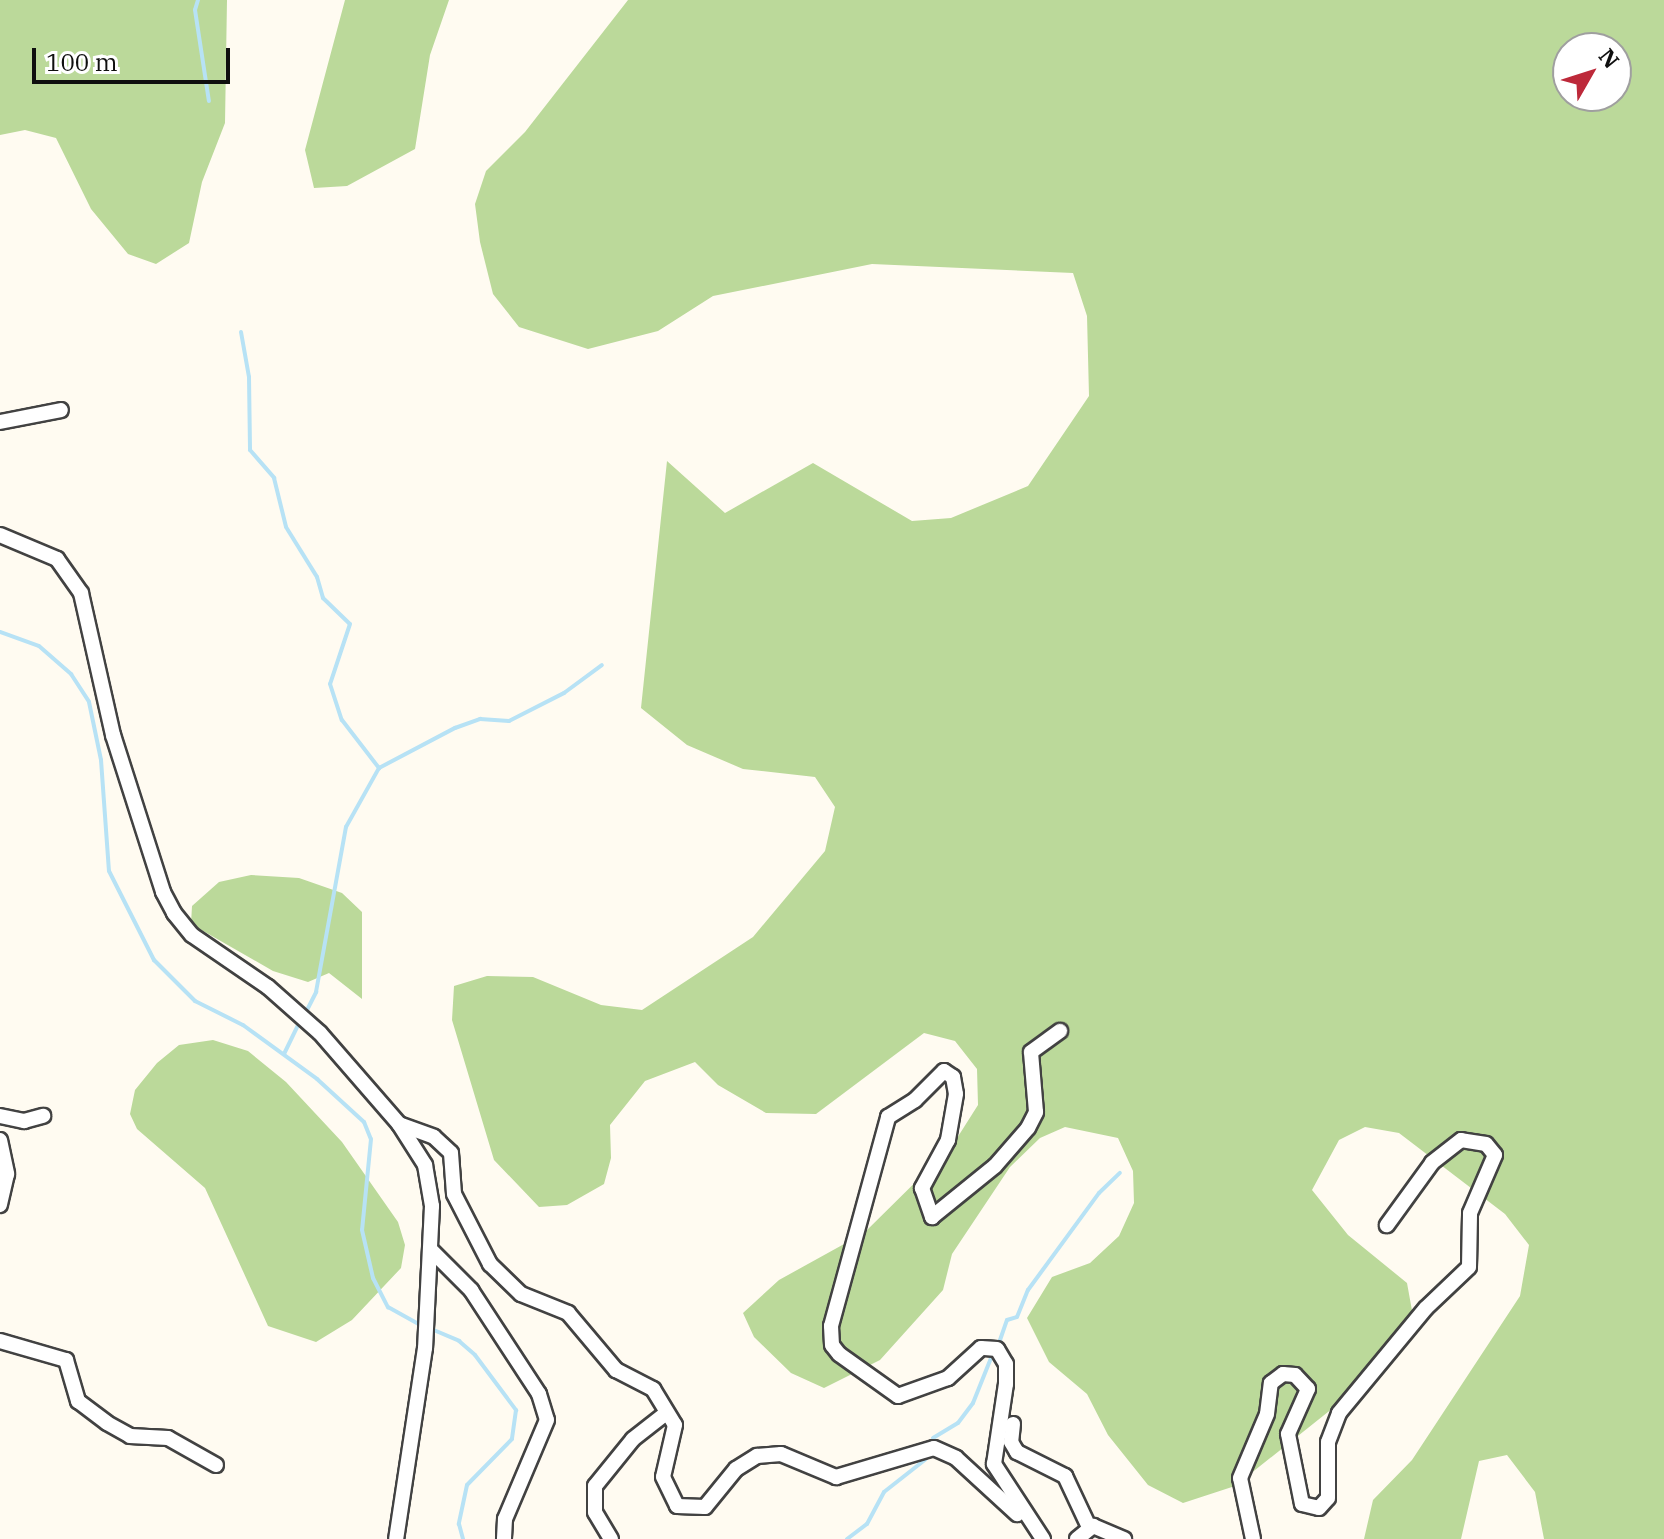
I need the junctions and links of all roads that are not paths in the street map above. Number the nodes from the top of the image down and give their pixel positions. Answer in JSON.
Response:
{"nodes":[{"id":1,"x":61,"y":410,"type":"dead end"},
{"id":2,"x":0,"y":422,"type":"edge"},
{"id":3,"x":1,"y":535,"type":"edge"},
{"id":4,"x":1060,"y":1031,"type":"dead end"},
{"id":5,"x":0,"y":1116,"type":"edge"},
{"id":6,"x":43,"y":1116,"type":"dead end"},
{"id":7,"x":399,"y":1124,"type":"junction"},
{"id":8,"x":0,"y":1140,"type":"edge"},
{"id":9,"x":0,"y":1205,"type":"edge"},
{"id":10,"x":1387,"y":1225,"type":"dead end"},
{"id":11,"x":431,"y":1250,"type":"junction"},
{"id":12,"x":0,"y":1341,"type":"edge"},
{"id":13,"x":665,"y":1414,"type":"junction"},
{"id":14,"x":1013,"y":1424,"type":"dead end"},
{"id":15,"x":216,"y":1465,"type":"dead end"},
{"id":16,"x":1089,"y":1527,"type":"junction"},
{"id":17,"x":396,"y":1539,"type":"edge"},
{"id":18,"x":504,"y":1539,"type":"edge"},
{"id":19,"x":611,"y":1539,"type":"edge"},
{"id":20,"x":1035,"y":1539,"type":"edge"},
{"id":21,"x":1043,"y":1539,"type":"edge"},
{"id":22,"x":1077,"y":1539,"type":"edge"},
{"id":23,"x":1124,"y":1539,"type":"edge"},
{"id":24,"x":1253,"y":1539,"type":"edge"}],
"edges":[{"from":1,"to":2,"type":"street"},
{"from":3,"to":7,"type":"street"},
{"from":4,"to":21,"type":"street"},
{"from":5,"to":6,"type":"street"},
{"from":7,"to":11,"type":"street"},
{"from":7,"to":13,"type":"street"},
{"from":8,"to":9,"type":"street"},
{"from":10,"to":24,"type":"street"},
{"from":11,"to":17,"type":"street"},
{"from":11,"to":18,"type":"street"},
{"from":12,"to":15,"type":"street"},
{"from":13,"to":19,"type":"street"},
{"from":13,"to":20,"type":"street"},
{"from":14,"to":16,"type":"street"},
{"from":16,"to":22,"type":"street"},
{"from":16,"to":23,"type":"street"}]}
